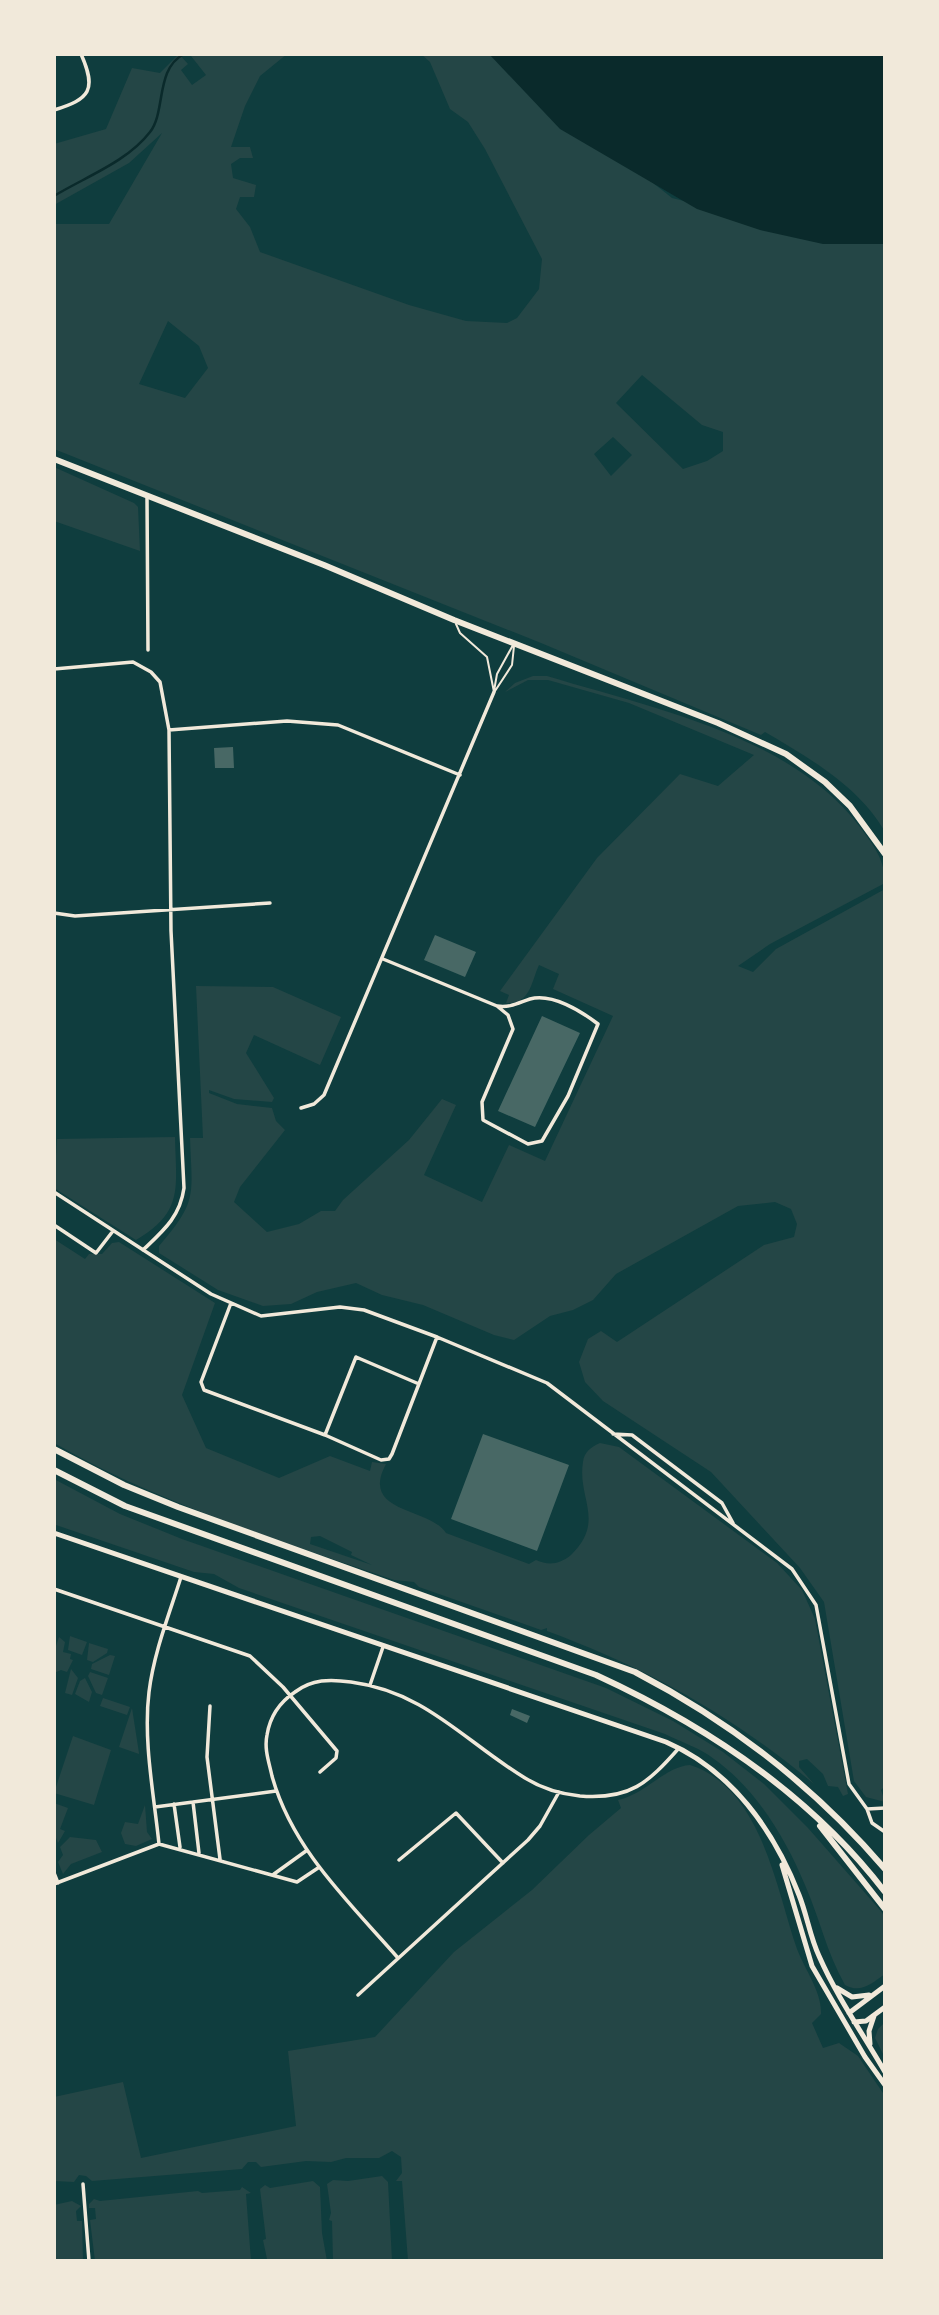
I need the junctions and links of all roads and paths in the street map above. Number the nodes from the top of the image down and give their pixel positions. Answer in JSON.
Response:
{"nodes":[{"id":1,"x":81,"y":54,"type":"edge"},
{"id":2,"x":54,"y":110,"type":"edge"},
{"id":3,"x":54,"y":458,"type":"edge"},
{"id":4,"x":147,"y":495,"type":"junction"},
{"id":5,"x":454,"y":620,"type":"junction"},
{"id":6,"x":514,"y":643,"type":"junction"},
{"id":7,"x":148,"y":650,"type":"dead end"},
{"id":8,"x":54,"y":670,"type":"edge"},
{"id":9,"x":494,"y":692,"type":"junction"},
{"id":10,"x":169,"y":730,"type":"junction"},
{"id":11,"x":460,"y":775,"type":"junction"},
{"id":12,"x":885,"y":854,"type":"edge"},
{"id":13,"x":270,"y":903,"type":"dead end"},
{"id":14,"x":171,"y":910,"type":"junction"},
{"id":15,"x":54,"y":913,"type":"edge"},
{"id":16,"x":383,"y":959,"type":"junction"},
{"id":17,"x":497,"y":1006,"type":"junction"},
{"id":18,"x":300,"y":1108,"type":"dead end"},
{"id":19,"x":54,"y":1192,"type":"edge"},
{"id":20,"x":54,"y":1225,"type":"edge"},
{"id":21,"x":113,"y":1231,"type":"junction"},
{"id":22,"x":142,"y":1250,"type":"junction"},
{"id":23,"x":232,"y":1303,"type":"junction"},
{"id":24,"x":437,"y":1336,"type":"junction"},
{"id":25,"x":419,"y":1384,"type":"junction"},
{"id":26,"x":612,"y":1434,"type":"junction"},
{"id":27,"x":325,"y":1435,"type":"junction"},
{"id":28,"x":54,"y":1449,"type":"edge"},
{"id":29,"x":54,"y":1470,"type":"edge"},
{"id":30,"x":734,"y":1525,"type":"junction"},
{"id":31,"x":54,"y":1533,"type":"edge"},
{"id":32,"x":181,"y":1577,"type":"junction"},
{"id":33,"x":54,"y":1588,"type":"edge"},
{"id":34,"x":164,"y":1626,"type":"junction"},
{"id":35,"x":383,"y":1647,"type":"junction"},
{"id":36,"x":370,"y":1685,"type":"junction"},
{"id":37,"x":290,"y":1695,"type":"junction"},
{"id":38,"x":210,"y":1706,"type":"dead end"},
{"id":39,"x":679,"y":1748,"type":"junction"},
{"id":40,"x":320,"y":1772,"type":"dead end"},
{"id":41,"x":276,"y":1791,"type":"junction"},
{"id":42,"x":559,"y":1792,"type":"junction"},
{"id":43,"x":212,"y":1800,"type":"junction"},
{"id":44,"x":193,"y":1802,"type":"junction"},
{"id":45,"x":174,"y":1804,"type":"junction"},
{"id":46,"x":155,"y":1807,"type":"junction"},
{"id":47,"x":885,"y":1808,"type":"edge"},
{"id":48,"x":867,"y":1809,"type":"junction"},
{"id":49,"x":813,"y":1816,"type":"junction"},
{"id":50,"x":885,"y":1832,"type":"edge"},
{"id":51,"x":159,"y":1844,"type":"junction"},
{"id":52,"x":180,"y":1847,"type":"junction"},
{"id":53,"x":306,"y":1851,"type":"junction"},
{"id":54,"x":199,"y":1853,"type":"junction"},
{"id":55,"x":220,"y":1859,"type":"junction"},
{"id":56,"x":780,"y":1859,"type":"junction"},
{"id":57,"x":400,"y":1860,"type":"dead end"},
{"id":58,"x":503,"y":1863,"type":"junction"},
{"id":59,"x":319,"y":1867,"type":"junction"},
{"id":60,"x":885,"y":1868,"type":"edge"},
{"id":61,"x":54,"y":1873,"type":"edge"},
{"id":62,"x":272,"y":1875,"type":"junction"},
{"id":63,"x":56,"y":1883,"type":"edge"},
{"id":64,"x":885,"y":1892,"type":"edge"},
{"id":65,"x":885,"y":1909,"type":"edge"},
{"id":66,"x":398,"y":1958,"type":"junction"},
{"id":67,"x":830,"y":1980,"type":"junction"},
{"id":68,"x":885,"y":1986,"type":"edge"},
{"id":69,"x":873,"y":1994,"type":"junction"},
{"id":70,"x":358,"y":1995,"type":"dead end"},
{"id":71,"x":885,"y":2007,"type":"edge"},
{"id":72,"x":849,"y":2013,"type":"junction"},
{"id":73,"x":874,"y":2015,"type":"junction"},
{"id":74,"x":844,"y":2022,"type":"junction"},
{"id":75,"x":855,"y":2022,"type":"junction"},
{"id":76,"x":872,"y":2050,"type":"junction"},
{"id":77,"x":885,"y":2072,"type":"edge"},
{"id":78,"x":885,"y":2085,"type":"edge"},
{"id":79,"x":83,"y":2185,"type":"dead end"},
{"id":80,"x":89,"y":2261,"type":"edge"}],
"edges":[{"from":1,"to":2,"type":"street"},
{"from":3,"to":4,"type":"main road"},
{"from":4,"to":5,"type":"main road"},
{"from":4,"to":7,"type":"street"},
{"from":5,"to":6,"type":"main road"},
{"from":5,"to":9,"type":"lane"},
{"from":6,"to":9,"type":"lane"},
{"from":6,"to":9,"type":"lane"},
{"from":6,"to":12,"type":"main road"},
{"from":8,"to":10,"type":"street"},
{"from":9,"to":11,"type":"street"},
{"from":10,"to":11,"type":"street"},
{"from":10,"to":14,"type":"street"},
{"from":11,"to":16,"type":"street"},
{"from":13,"to":14,"type":"street"},
{"from":14,"to":15,"type":"street"},
{"from":14,"to":22,"type":"street"},
{"from":16,"to":17,"type":"street"},
{"from":16,"to":18,"type":"street"},
{"from":17,"to":17,"type":"street"},
{"from":19,"to":21,"type":"street"},
{"from":20,"to":21,"type":"street"},
{"from":21,"to":22,"type":"street"},
{"from":22,"to":23,"type":"street"},
{"from":23,"to":24,"type":"street"},
{"from":23,"to":27,"type":"street"},
{"from":24,"to":25,"type":"street"},
{"from":24,"to":26,"type":"street"},
{"from":25,"to":27,"type":"street"},
{"from":25,"to":27,"type":"street"},
{"from":26,"to":30,"type":"street"},
{"from":26,"to":30,"type":"street"},
{"from":28,"to":60,"type":"main road"},
{"from":29,"to":49,"type":"main road"},
{"from":30,"to":48,"type":"street"},
{"from":31,"to":32,"type":"main road"},
{"from":32,"to":34,"type":"street"},
{"from":32,"to":35,"type":"main road"},
{"from":33,"to":34,"type":"street"},
{"from":34,"to":37,"type":"street"},
{"from":34,"to":46,"type":"street"},
{"from":35,"to":36,"type":"street"},
{"from":35,"to":39,"type":"main road"},
{"from":36,"to":37,"type":"street"},
{"from":36,"to":42,"type":"street"},
{"from":37,"to":40,"type":"street"},
{"from":37,"to":41,"type":"street"},
{"from":38,"to":43,"type":"street"},
{"from":39,"to":42,"type":"street"},
{"from":39,"to":56,"type":"main road"},
{"from":41,"to":43,"type":"street"},
{"from":41,"to":53,"type":"street"},
{"from":42,"to":58,"type":"street"},
{"from":43,"to":44,"type":"street"},
{"from":43,"to":55,"type":"street"},
{"from":44,"to":45,"type":"street"},
{"from":44,"to":54,"type":"street"},
{"from":45,"to":46,"type":"street"},
{"from":45,"to":52,"type":"street"},
{"from":46,"to":51,"type":"street"},
{"from":47,"to":48,"type":"street"},
{"from":48,"to":50,"type":"street"},
{"from":49,"to":64,"type":"main road"},
{"from":49,"to":65,"type":"main road"},
{"from":51,"to":52,"type":"street"},
{"from":51,"to":63,"type":"street"},
{"from":52,"to":54,"type":"street"},
{"from":53,"to":59,"type":"street"},
{"from":53,"to":62,"type":"street"},
{"from":54,"to":55,"type":"street"},
{"from":55,"to":62,"type":"street"},
{"from":56,"to":67,"type":"main road"},
{"from":56,"to":74,"type":"main road"},
{"from":57,"to":58,"type":"street"},
{"from":58,"to":66,"type":"street"},
{"from":59,"to":62,"type":"street"},
{"from":59,"to":66,"type":"street"},
{"from":61,"to":63,"type":"street"},
{"from":66,"to":70,"type":"street"},
{"from":67,"to":69,"type":"main road"},
{"from":67,"to":72,"type":"main road"},
{"from":68,"to":69,"type":"main road"},
{"from":69,"to":72,"type":"main road"},
{"from":71,"to":73,"type":"main road"},
{"from":72,"to":74,"type":"main road"},
{"from":72,"to":75,"type":"main road"},
{"from":73,"to":75,"type":"main road"},
{"from":73,"to":76,"type":"main road"},
{"from":74,"to":75,"type":"main road"},
{"from":74,"to":78,"type":"main road"},
{"from":75,"to":76,"type":"main road"},
{"from":76,"to":77,"type":"main road"},
{"from":79,"to":80,"type":"street"}]}
